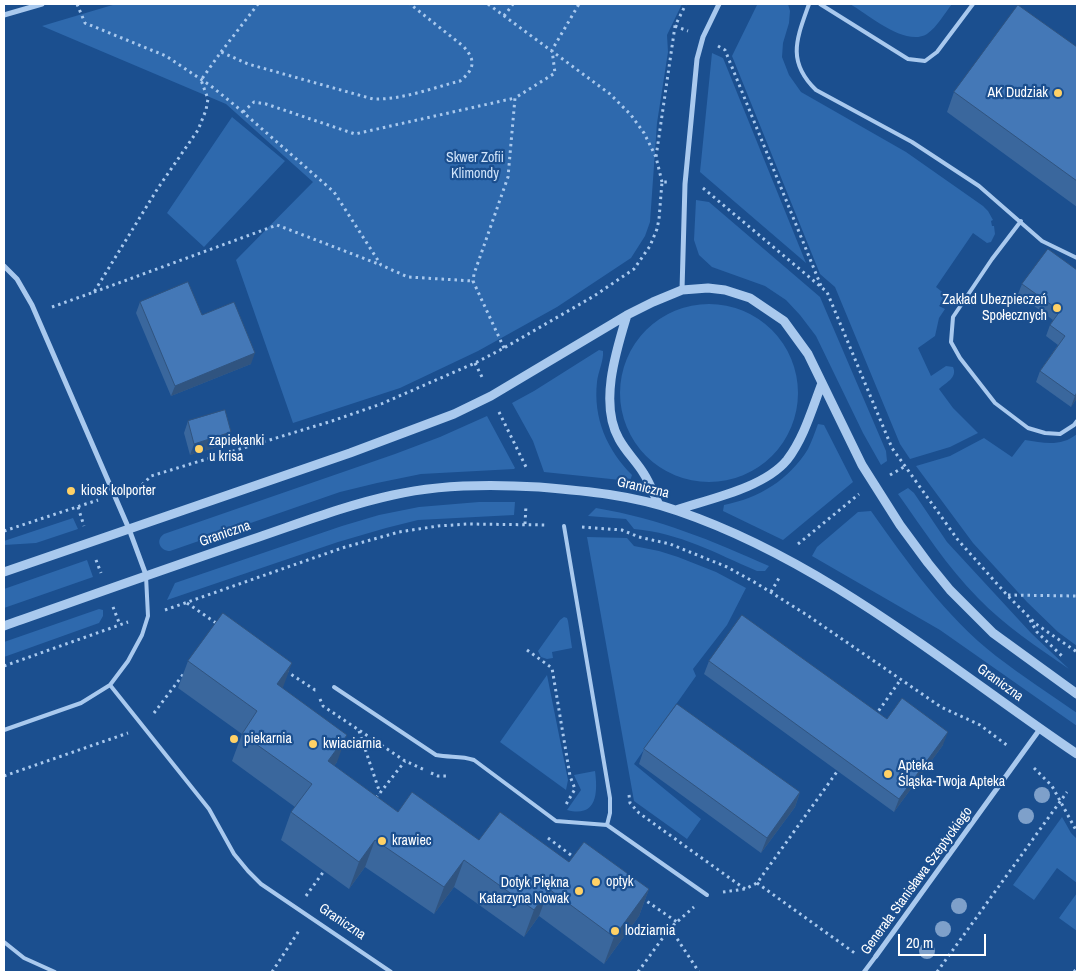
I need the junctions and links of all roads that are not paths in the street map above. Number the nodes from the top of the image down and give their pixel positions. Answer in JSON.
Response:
{"nodes":[{"id":1,"x":42,"y":4,"type":"edge"},
{"id":2,"x":719,"y":4,"type":"edge"},
{"id":3,"x":809,"y":4,"type":"edge"},
{"id":4,"x":820,"y":4,"type":"edge"},
{"id":5,"x":973,"y":4,"type":"edge"},
{"id":6,"x":4,"y":15,"type":"edge"},
{"id":7,"x":1021,"y":221,"type":"junction"},
{"id":8,"x":1077,"y":258,"type":"edge"},
{"id":9,"x":4,"y":266,"type":"edge"},
{"id":10,"x":682,"y":290,"type":"junction"},
{"id":11,"x":627,"y":315,"type":"junction"},
{"id":12,"x":822,"y":383,"type":"junction"},
{"id":13,"x":1077,"y":420,"type":"edge"},
{"id":14,"x":659,"y":506,"type":"junction"},
{"id":15,"x":676,"y":510,"type":"junction"},
{"id":16,"x":564,"y":526,"type":"road end"},
{"id":17,"x":129,"y":529,"type":"junction"},
{"id":18,"x":4,"y":572,"type":"edge"},
{"id":19,"x":146,"y":575,"type":"junction"},
{"id":20,"x":4,"y":626,"type":"edge"},
{"id":21,"x":110,"y":685,"type":"junction"},
{"id":22,"x":334,"y":687,"type":"road end"},
{"id":23,"x":1077,"y":694,"type":"edge"},
{"id":24,"x":1040,"y":729,"type":"junction"},
{"id":25,"x":4,"y":730,"type":"edge"},
{"id":26,"x":1077,"y":754,"type":"edge"},
{"id":27,"x":607,"y":825,"type":"junction"},
{"id":28,"x":707,"y":895,"type":"road end"},
{"id":29,"x":4,"y":942,"type":"edge"},
{"id":30,"x":876,"y":956,"type":"joint"},
{"id":31,"x":55,"y":972,"type":"edge"},
{"id":32,"x":391,"y":972,"type":"edge"},
{"id":33,"x":864,"y":972,"type":"edge"}],
"edges":[{"from":1,"to":6,"type":"street"},
{"from":2,"to":10,"type":"street"},
{"from":3,"to":7,"type":"lane"},
{"from":4,"to":5,"type":"lane"},
{"from":7,"to":8,"type":"lane"},
{"from":7,"to":13,"type":"lane"},
{"from":9,"to":17,"type":"street"},
{"from":10,"to":11,"type":"street"},
{"from":10,"to":12,"type":"street"},
{"from":11,"to":14,"type":"street"},
{"from":11,"to":17,"type":"street"},
{"from":12,"to":15,"type":"street"},
{"from":12,"to":23,"type":"street"},
{"from":14,"to":15,"type":"street","name":"Graniczna"},
{"from":14,"to":19,"type":"street","name":"Graniczna"},
{"from":15,"to":24,"type":"street","name":"Graniczna"},
{"from":16,"to":27,"type":"lane"},
{"from":17,"to":18,"type":"street"},
{"from":17,"to":19,"type":"street"},
{"from":19,"to":20,"type":"street","name":"Graniczna"},
{"from":19,"to":21,"type":"lane"},
{"from":21,"to":25,"type":"lane"},
{"from":21,"to":32,"type":"lane","name":"Graniczna"},
{"from":22,"to":27,"type":"lane"},
{"from":24,"to":26,"type":"street","name":"Graniczna"},
{"from":24,"to":30,"type":"street","name":"Generała Stanisława Szeptyckiego"},
{"from":27,"to":28,"type":"lane"},
{"from":29,"to":31,"type":"lane"},
{"from":30,"to":33,"type":"street","name":"Generała Stanisława Szeptyckiego"}]}
